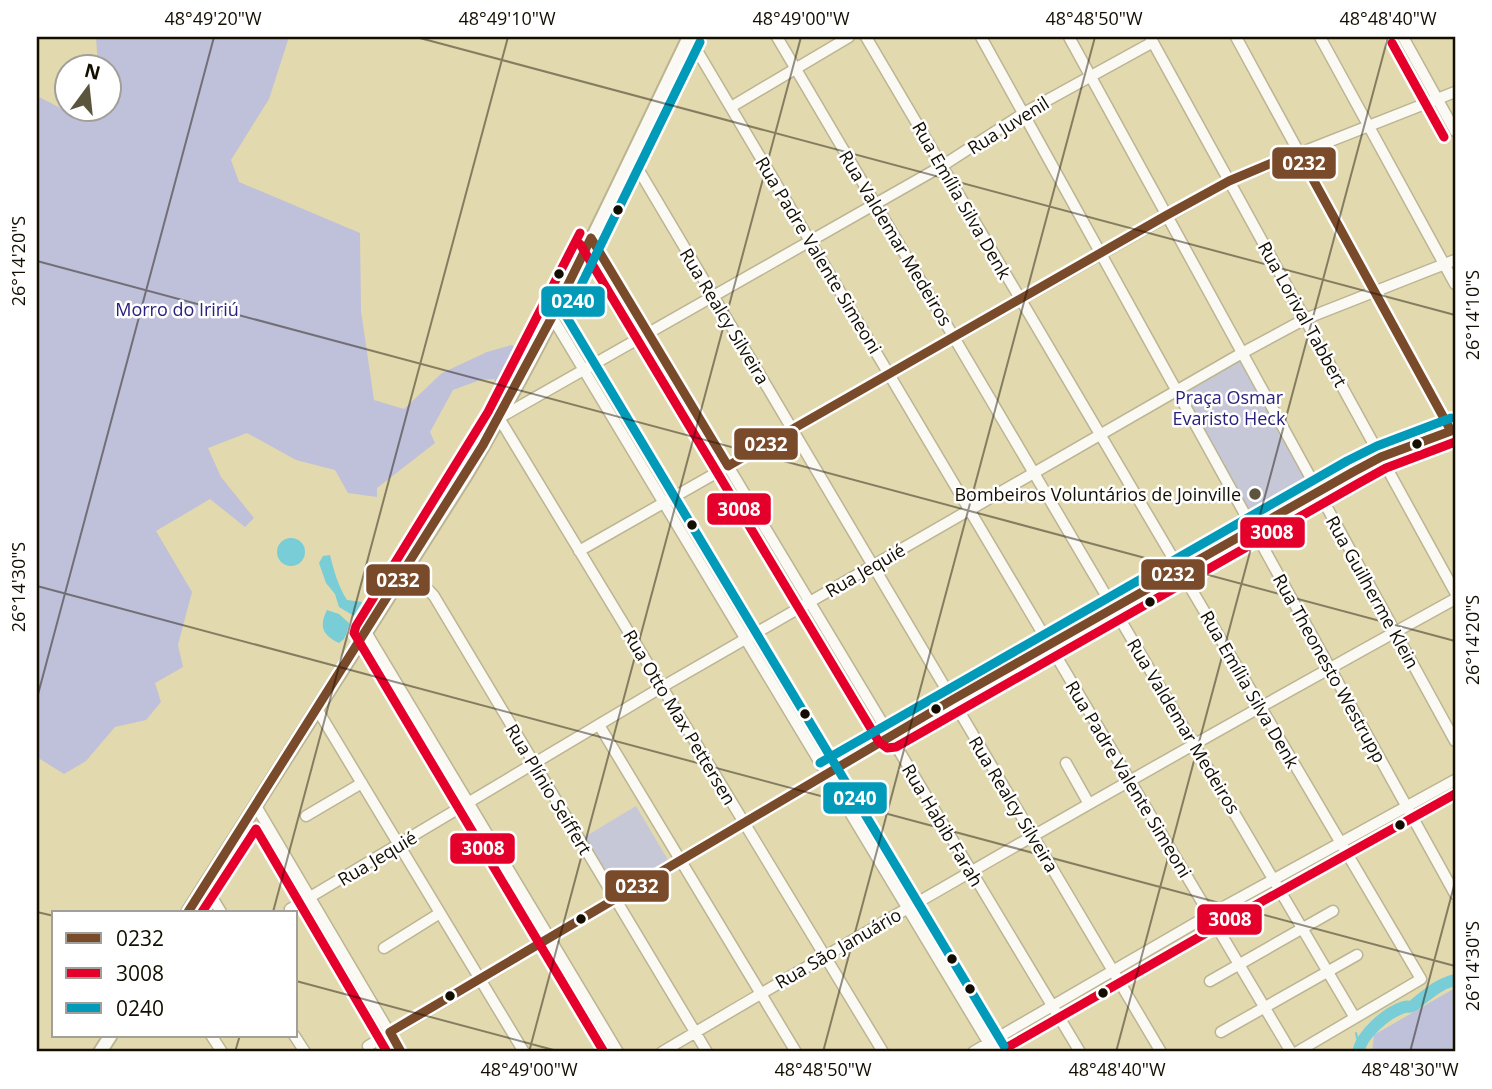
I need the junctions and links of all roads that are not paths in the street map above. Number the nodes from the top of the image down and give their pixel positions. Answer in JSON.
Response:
{"nodes":[{"id":1,"x":689,"y":37,"type":"edge"},
{"id":2,"x":777,"y":37,"type":"edge"},
{"id":3,"x":849,"y":37,"type":"edge"},
{"id":4,"x":866,"y":37,"type":"edge"},
{"id":5,"x":981,"y":37,"type":"edge"},
{"id":6,"x":1069,"y":37,"type":"edge"},
{"id":7,"x":1236,"y":37,"type":"edge"},
{"id":8,"x":1320,"y":37,"type":"edge"},
{"id":9,"x":1403,"y":37,"type":"edge"},
{"id":10,"x":1152,"y":39,"type":"edge"},
{"id":11,"x":796,"y":68,"type":"junction"},
{"id":12,"x":1091,"y":76,"type":"junction"},
{"id":13,"x":1455,"y":92,"type":"edge"},
{"id":14,"x":1437,"y":99,"type":"junction"},
{"id":15,"x":731,"y":107,"type":"junction"},
{"id":16,"x":1024,"y":113,"type":"junction"},
{"id":17,"x":1368,"y":125,"type":"junction"},
{"id":18,"x":1455,"y":131,"type":"edge"},
{"id":19,"x":1298,"y":152,"type":"junction"},
{"id":20,"x":631,"y":157,"type":"junction"},
{"id":21,"x":942,"y":166,"type":"junction"},
{"id":22,"x":1229,"y":181,"type":"junction"},
{"id":23,"x":875,"y":203,"type":"junction"},
{"id":24,"x":1167,"y":215,"type":"junction"},
{"id":25,"x":591,"y":237,"type":"junction"},
{"id":26,"x":810,"y":241,"type":"junction"},
{"id":27,"x":1100,"y":252,"type":"junction"},
{"id":28,"x":1455,"y":260,"type":"edge"},
{"id":29,"x":1444,"y":264,"type":"junction"},
{"id":30,"x":1455,"y":284,"type":"edge"},
{"id":31,"x":1375,"y":292,"type":"junction"},
{"id":32,"x":713,"y":296,"type":"junction"},
{"id":33,"x":1020,"y":298,"type":"junction"},
{"id":34,"x":552,"y":317,"type":"junction"},
{"id":35,"x":1306,"y":319,"type":"junction"},
{"id":36,"x":648,"y":333,"type":"junction"},
{"id":37,"x":954,"y":336,"type":"junction"},
{"id":38,"x":1242,"y":353,"type":"junction"},
{"id":39,"x":584,"y":370,"type":"junction"},
{"id":40,"x":889,"y":374,"type":"junction"},
{"id":41,"x":1177,"y":391,"type":"junction"},
{"id":42,"x":499,"y":418,"type":"junction"},
{"id":43,"x":792,"y":429,"type":"junction"},
{"id":44,"x":1454,"y":433,"type":"edge"},
{"id":45,"x":1100,"y":435,"type":"junction"},
{"id":46,"x":1381,"y":457,"type":"junction"},
{"id":47,"x":728,"y":466,"type":"junction"},
{"id":48,"x":1034,"y":473,"type":"junction"},
{"id":49,"x":1318,"y":492,"type":"junction"},
{"id":50,"x":664,"y":503,"type":"junction"},
{"id":51,"x":970,"y":510,"type":"junction"},
{"id":52,"x":1253,"y":529,"type":"junction"},
{"id":53,"x":579,"y":551,"type":"junction"},
{"id":54,"x":873,"y":566,"type":"junction"},
{"id":55,"x":407,"y":567,"type":"junction"},
{"id":56,"x":1180,"y":570,"type":"junction"},
{"id":57,"x":1455,"y":592,"type":"edge"},
{"id":58,"x":1455,"y":599,"type":"edge"},
{"id":59,"x":810,"y":602,"type":"junction"},
{"id":60,"x":1114,"y":608,"type":"junction"},
{"id":61,"x":366,"y":632,"type":"junction"},
{"id":62,"x":1395,"y":632,"type":"junction"},
{"id":63,"x":746,"y":639,"type":"junction"},
{"id":64,"x":1049,"y":645,"type":"junction"},
{"id":65,"x":1330,"y":668,"type":"junction"},
{"id":66,"x":662,"y":687,"type":"junction"},
{"id":67,"x":952,"y":700,"type":"junction"},
{"id":68,"x":1261,"y":707,"type":"junction"},
{"id":69,"x":317,"y":709,"type":"junction"},
{"id":70,"x":599,"y":725,"type":"junction"},
{"id":71,"x":890,"y":736,"type":"junction"},
{"id":72,"x":1455,"y":741,"type":"edge"},
{"id":73,"x":1194,"y":745,"type":"junction"},
{"id":74,"x":534,"y":763,"type":"junction"},
{"id":75,"x":1066,"y":763,"type":"dead end"},
{"id":76,"x":827,"y":774,"type":"junction"},
{"id":77,"x":1455,"y":780,"type":"edge"},
{"id":78,"x":1130,"y":781,"type":"junction"},
{"id":79,"x":362,"y":783,"type":"junction"},
{"id":80,"x":469,"y":803,"type":"junction"},
{"id":81,"x":1089,"y":804,"type":"junction"},
{"id":82,"x":256,"y":806,"type":"junction"},
{"id":83,"x":1407,"y":806,"type":"junction"},
{"id":84,"x":306,"y":816,"type":"dead end"},
{"id":85,"x":743,"y":822,"type":"junction"},
{"id":86,"x":1033,"y":836,"type":"junction"},
{"id":87,"x":1341,"y":843,"type":"junction"},
{"id":88,"x":399,"y":844,"type":"junction"},
{"id":89,"x":680,"y":860,"type":"junction"},
{"id":90,"x":971,"y":872,"type":"junction"},
{"id":91,"x":1274,"y":880,"type":"junction"},
{"id":92,"x":205,"y":886,"type":"junction"},
{"id":93,"x":1455,"y":894,"type":"edge"},
{"id":94,"x":311,"y":897,"type":"junction"},
{"id":95,"x":615,"y":898,"type":"junction"},
{"id":96,"x":907,"y":908,"type":"junction"},
{"id":97,"x":290,"y":909,"type":"dead end"},
{"id":98,"x":189,"y":911,"type":"edge"},
{"id":99,"x":220,"y":911,"type":"edge"},
{"id":100,"x":1333,"y":911,"type":"dead end"},
{"id":101,"x":440,"y":913,"type":"junction"},
{"id":102,"x":1209,"y":915,"type":"junction"},
{"id":103,"x":1303,"y":928,"type":"junction"},
{"id":104,"x":549,"y":938,"type":"junction"},
{"id":105,"x":384,"y":948,"type":"dead end"},
{"id":106,"x":1357,"y":955,"type":"dead end"},
{"id":107,"x":825,"y":956,"type":"junction"},
{"id":108,"x":1239,"y":965,"type":"junction"},
{"id":109,"x":1113,"y":971,"type":"junction"},
{"id":110,"x":1328,"y":971,"type":"junction"},
{"id":111,"x":480,"y":979,"type":"junction"},
{"id":112,"x":1210,"y":981,"type":"dead end"},
{"id":113,"x":761,"y":993,"type":"junction"},
{"id":114,"x":1052,"y":1007,"type":"junction"},
{"id":115,"x":1264,"y":1007,"type":"junction"},
{"id":116,"x":1355,"y":1018,"type":"junction"},
{"id":117,"x":390,"y":1032,"type":"junction"},
{"id":118,"x":695,"y":1032,"type":"junction"},
{"id":119,"x":1221,"y":1032,"type":"dead end"},
{"id":120,"x":110,"y":1036,"type":"edge"},
{"id":121,"x":212,"y":1036,"type":"edge"},
{"id":122,"x":295,"y":1036,"type":"edge"},
{"id":123,"x":368,"y":1046,"type":"dead end"},
{"id":124,"x":991,"y":1048,"type":"edge"},
{"id":125,"x":100,"y":1052,"type":"edge"},
{"id":126,"x":222,"y":1052,"type":"edge"},
{"id":127,"x":305,"y":1052,"type":"edge"},
{"id":128,"x":401,"y":1052,"type":"edge"},
{"id":129,"x":524,"y":1052,"type":"edge"},
{"id":130,"x":618,"y":1052,"type":"edge"},
{"id":131,"x":662,"y":1052,"type":"edge"},
{"id":132,"x":707,"y":1052,"type":"edge"},
{"id":133,"x":796,"y":1052,"type":"edge"},
{"id":134,"x":883,"y":1052,"type":"edge"},
{"id":135,"x":973,"y":1052,"type":"edge"},
{"id":136,"x":1080,"y":1052,"type":"edge"},
{"id":137,"x":1161,"y":1052,"type":"edge"},
{"id":138,"x":1291,"y":1052,"type":"edge"},
{"id":139,"x":1297,"y":1052,"type":"edge"}],
"edges":[{"from":1,"to":15,"type":"street","name":"Rua Padre Valente Simeoni"},
{"from":1,"to":20,"type":"main road"},
{"from":2,"to":11,"type":"street","name":"Rua Valdemar Medeiros"},
{"from":3,"to":11,"type":"street"},
{"from":4,"to":21,"type":"street","name":"Rua Emília Silva Denk"},
{"from":5,"to":16,"type":"street","name":"Rua Theonesto Westrupp"},
{"from":6,"to":12,"type":"street","name":"Rua Guilherme Klein"},
{"from":7,"to":19,"type":"street"},
{"from":8,"to":17,"type":"street"},
{"from":9,"to":14,"type":"street"},
{"from":10,"to":12,"type":"street","name":"Rua Juvenil"},
{"from":10,"to":22,"type":"street","name":"Rua Lorival Tabbert"},
{"from":11,"to":15,"type":"street"},
{"from":11,"to":23,"type":"street","name":"Rua Valdemar Medeiros"},
{"from":12,"to":16,"type":"street","name":"Rua Juvenil"},
{"from":12,"to":24,"type":"street","name":"Rua Guilherme Klein"},
{"from":13,"to":14,"type":"street"},
{"from":14,"to":17,"type":"street"},
{"from":14,"to":18,"type":"street"},
{"from":15,"to":26,"type":"street","name":"Rua Padre Valente Simeoni"},
{"from":16,"to":21,"type":"street","name":"Rua Juvenil"},
{"from":16,"to":27,"type":"street","name":"Rua Theonesto Westrupp"},
{"from":17,"to":19,"type":"street"},
{"from":17,"to":29,"type":"street"},
{"from":19,"to":22,"type":"street"},
{"from":19,"to":31,"type":"street"},
{"from":20,"to":25,"type":"main road"},
{"from":20,"to":32,"type":"street","name":"Rua Realcy Silveira"},
{"from":21,"to":23,"type":"street","name":"Rua Juvenil"},
{"from":21,"to":33,"type":"street","name":"Rua Emília Silva Denk"},
{"from":22,"to":24,"type":"street"},
{"from":22,"to":35,"type":"street","name":"Rua Lorival Tabbert"},
{"from":23,"to":26,"type":"street","name":"Rua Juvenil"},
{"from":23,"to":37,"type":"street","name":"Rua Valdemar Medeiros"},
{"from":24,"to":27,"type":"street"},
{"from":24,"to":38,"type":"street","name":"Rua Guilherme Klein"},
{"from":25,"to":34,"type":"main road"},
{"from":25,"to":36,"type":"street","name":"Rua Habib Farah"},
{"from":26,"to":32,"type":"street","name":"Rua Juvenil"},
{"from":26,"to":40,"type":"street","name":"Rua Padre Valente Simeoni"},
{"from":27,"to":33,"type":"street"},
{"from":27,"to":41,"type":"street","name":"Rua Theonesto Westrupp"},
{"from":28,"to":29,"type":"street","name":"Rua Jequié"},
{"from":29,"to":30,"type":"street"},
{"from":29,"to":31,"type":"street","name":"Rua Jequié"},
{"from":31,"to":35,"type":"street","name":"Rua Jequié"},
{"from":31,"to":44,"type":"street"},
{"from":32,"to":36,"type":"street","name":"Rua Juvenil"},
{"from":32,"to":43,"type":"street","name":"Rua Realcy Silveira"},
{"from":33,"to":37,"type":"street"},
{"from":33,"to":45,"type":"street","name":"Rua Emília Silva Denk"},
{"from":34,"to":39,"type":"street"},
{"from":34,"to":42,"type":"main road"},
{"from":35,"to":38,"type":"street","name":"Rua Jequié"},
{"from":35,"to":46,"type":"street","name":"Rua Lorival Tabbert"},
{"from":36,"to":39,"type":"street","name":"Rua Juvenil"},
{"from":36,"to":47,"type":"street","name":"Rua Habib Farah"},
{"from":37,"to":40,"type":"street"},
{"from":37,"to":48,"type":"street","name":"Rua Valdemar Medeiros"},
{"from":38,"to":41,"type":"street","name":"Rua Jequié"},
{"from":38,"to":49,"type":"street","name":"Rua Guilherme Klein"},
{"from":39,"to":42,"type":"street","name":"Rua Juvenil"},
{"from":39,"to":50,"type":"street"},
{"from":40,"to":43,"type":"street"},
{"from":40,"to":51,"type":"street","name":"Rua Padre Valente Simeoni"},
{"from":41,"to":45,"type":"street","name":"Rua Jequié"},
{"from":41,"to":52,"type":"street","name":"Rua Theonesto Westrupp"},
{"from":42,"to":53,"type":"street","name":"Rua Otto Max Pettersen"},
{"from":42,"to":55,"type":"main road"},
{"from":43,"to":47,"type":"street"},
{"from":43,"to":54,"type":"street","name":"Rua Realcy Silveira"},
{"from":44,"to":46,"type":"street"},
{"from":45,"to":48,"type":"street","name":"Rua Jequié"},
{"from":45,"to":56,"type":"street","name":"Rua Emília Silva Denk"},
{"from":46,"to":49,"type":"street"},
{"from":46,"to":57,"type":"street","name":"Rua Lorival Tabbert"},
{"from":47,"to":50,"type":"street"},
{"from":47,"to":59,"type":"street","name":"Rua Habib Farah"},
{"from":48,"to":51,"type":"street","name":"Rua Jequié"},
{"from":48,"to":60,"type":"street","name":"Rua Valdemar Medeiros"},
{"from":49,"to":52,"type":"street"},
{"from":49,"to":62,"type":"street","name":"Rua Guilherme Klein"},
{"from":50,"to":53,"type":"street"},
{"from":50,"to":63,"type":"street"},
{"from":51,"to":54,"type":"street","name":"Rua Jequié"},
{"from":51,"to":64,"type":"street","name":"Rua Padre Valente Simeoni"},
{"from":52,"to":56,"type":"street"},
{"from":52,"to":65,"type":"street","name":"Rua Theonesto Westrupp"},
{"from":53,"to":66,"type":"street","name":"Rua Otto Max Pettersen"},
{"from":54,"to":59,"type":"street","name":"Rua Jequié"},
{"from":54,"to":67,"type":"street","name":"Rua Realcy Silveira"},
{"from":55,"to":61,"type":"main road"},
{"from":55,"to":74,"type":"street","name":"Rua Plínio Seiffert"},
{"from":56,"to":60,"type":"street"},
{"from":56,"to":68,"type":"street","name":"Rua Emília Silva Denk"},
{"from":58,"to":62,"type":"street","name":"Rua São Januário"},
{"from":59,"to":63,"type":"street","name":"Rua Jequié"},
{"from":59,"to":71,"type":"street","name":"Rua Habib Farah"},
{"from":60,"to":64,"type":"street"},
{"from":60,"to":73,"type":"street","name":"Rua Valdemar Medeiros"},
{"from":61,"to":69,"type":"main road"},
{"from":61,"to":80,"type":"street"},
{"from":62,"to":65,"type":"street","name":"Rua São Januário"},
{"from":62,"to":72,"type":"street","name":"Rua Guilherme Klein"},
{"from":63,"to":66,"type":"street","name":"Rua Jequié"},
{"from":63,"to":76,"type":"street"},
{"from":64,"to":67,"type":"street"},
{"from":64,"to":78,"type":"street","name":"Rua Padre Valente Simeoni"},
{"from":65,"to":68,"type":"street","name":"Rua São Januário"},
{"from":65,"to":83,"type":"street","name":"Rua Theonesto Westrupp"},
{"from":66,"to":70,"type":"street","name":"Rua Jequié"},
{"from":66,"to":85,"type":"street","name":"Rua Otto Max Pettersen"},
{"from":67,"to":71,"type":"street"},
{"from":67,"to":86,"type":"street","name":"Rua Realcy Silveira"},
{"from":68,"to":73,"type":"street","name":"Rua São Januário"},
{"from":68,"to":87,"type":"street","name":"Rua Emília Silva Denk"},
{"from":69,"to":79,"type":"street"},
{"from":69,"to":82,"type":"main road"},
{"from":70,"to":74,"type":"street","name":"Rua Jequié"},
{"from":70,"to":89,"type":"street"},
{"from":71,"to":76,"type":"street"},
{"from":71,"to":90,"type":"street","name":"Rua Habib Farah"},
{"from":73,"to":78,"type":"street","name":"Rua São Januário"},
{"from":73,"to":91,"type":"street","name":"Rua Valdemar Medeiros"},
{"from":74,"to":80,"type":"street","name":"Rua Jequié"},
{"from":74,"to":95,"type":"street","name":"Rua Plínio Seiffert"},
{"from":75,"to":81,"type":"street"},
{"from":76,"to":85,"type":"street"},
{"from":76,"to":96,"type":"street"},
{"from":77,"to":83,"type":"street"},
{"from":78,"to":81,"type":"street","name":"Rua São Januário"},
{"from":78,"to":102,"type":"street","name":"Rua Padre Valente Simeoni"},
{"from":79,"to":84,"type":"street"},
{"from":79,"to":88,"type":"street"},
{"from":80,"to":88,"type":"street","name":"Rua Jequié"},
{"from":80,"to":104,"type":"street"},
{"from":81,"to":86,"type":"street","name":"Rua São Januário"},
{"from":82,"to":92,"type":"main road"},
{"from":82,"to":94,"type":"street"},
{"from":83,"to":87,"type":"street"},
{"from":83,"to":93,"type":"street","name":"Rua Theonesto Westrupp"},
{"from":85,"to":89,"type":"street"},
{"from":85,"to":107,"type":"street","name":"Rua Otto Max Pettersen"},
{"from":86,"to":90,"type":"street","name":"Rua São Januário"},
{"from":86,"to":109,"type":"street","name":"Rua Realcy Silveira"},
{"from":87,"to":91,"type":"street"},
{"from":87,"to":116,"type":"street","name":"Rua Emília Silva Denk"},
{"from":88,"to":94,"type":"street","name":"Rua Jequié"},
{"from":88,"to":101,"type":"street"},
{"from":89,"to":95,"type":"street"},
{"from":89,"to":113,"type":"street"},
{"from":90,"to":96,"type":"street","name":"Rua São Januário"},
{"from":90,"to":114,"type":"street","name":"Rua Habib Farah"},
{"from":91,"to":102,"type":"street"},
{"from":91,"to":103,"type":"street","name":"Rua Valdemar Medeiros"},
{"from":92,"to":98,"type":"main road"},
{"from":92,"to":99,"type":"street"},
{"from":94,"to":97,"type":"street","name":"Rua Jequié"},
{"from":94,"to":117,"type":"street"},
{"from":95,"to":104,"type":"street"},
{"from":95,"to":118,"type":"street","name":"Rua Plínio Seiffert"},
{"from":96,"to":107,"type":"street","name":"Rua São Januário"},
{"from":96,"to":124,"type":"street"},
{"from":100,"to":103,"type":"street"},
{"from":101,"to":105,"type":"street"},
{"from":101,"to":111,"type":"street"},
{"from":102,"to":108,"type":"street","name":"Rua Padre Valente Simeoni"},
{"from":102,"to":109,"type":"street"},
{"from":103,"to":108,"type":"street"},
{"from":103,"to":110,"type":"street","name":"Rua Valdemar Medeiros"},
{"from":104,"to":111,"type":"street"},
{"from":104,"to":130,"type":"street"},
{"from":106,"to":110,"type":"street"},
{"from":107,"to":113,"type":"street","name":"Rua São Januário"},
{"from":107,"to":134,"type":"street","name":"Rua Otto Max Pettersen"},
{"from":108,"to":112,"type":"street"},
{"from":108,"to":115,"type":"street","name":"Rua Padre Valente Simeoni"},
{"from":109,"to":114,"type":"street"},
{"from":109,"to":137,"type":"street","name":"Rua Realcy Silveira"},
{"from":110,"to":115,"type":"street"},
{"from":110,"to":116,"type":"street","name":"Rua Valdemar Medeiros"},
{"from":111,"to":117,"type":"street"},
{"from":111,"to":129,"type":"street"},
{"from":113,"to":118,"type":"street","name":"Rua São Januário"},
{"from":113,"to":133,"type":"street"},
{"from":114,"to":124,"type":"street"},
{"from":114,"to":136,"type":"street","name":"Rua Habib Farah"},
{"from":115,"to":119,"type":"street"},
{"from":115,"to":138,"type":"street","name":"Rua Padre Valente Simeoni"},
{"from":116,"to":139,"type":"street"},
{"from":117,"to":123,"type":"street"},
{"from":117,"to":128,"type":"street"},
{"from":118,"to":131,"type":"street","name":"Rua São Januário"},
{"from":118,"to":132,"type":"street","name":"Rua Plínio Seiffert"},
{"from":120,"to":125,"type":"main road"},
{"from":121,"to":126,"type":"street"},
{"from":122,"to":127,"type":"street"},
{"from":124,"to":135,"type":"street"}]}
